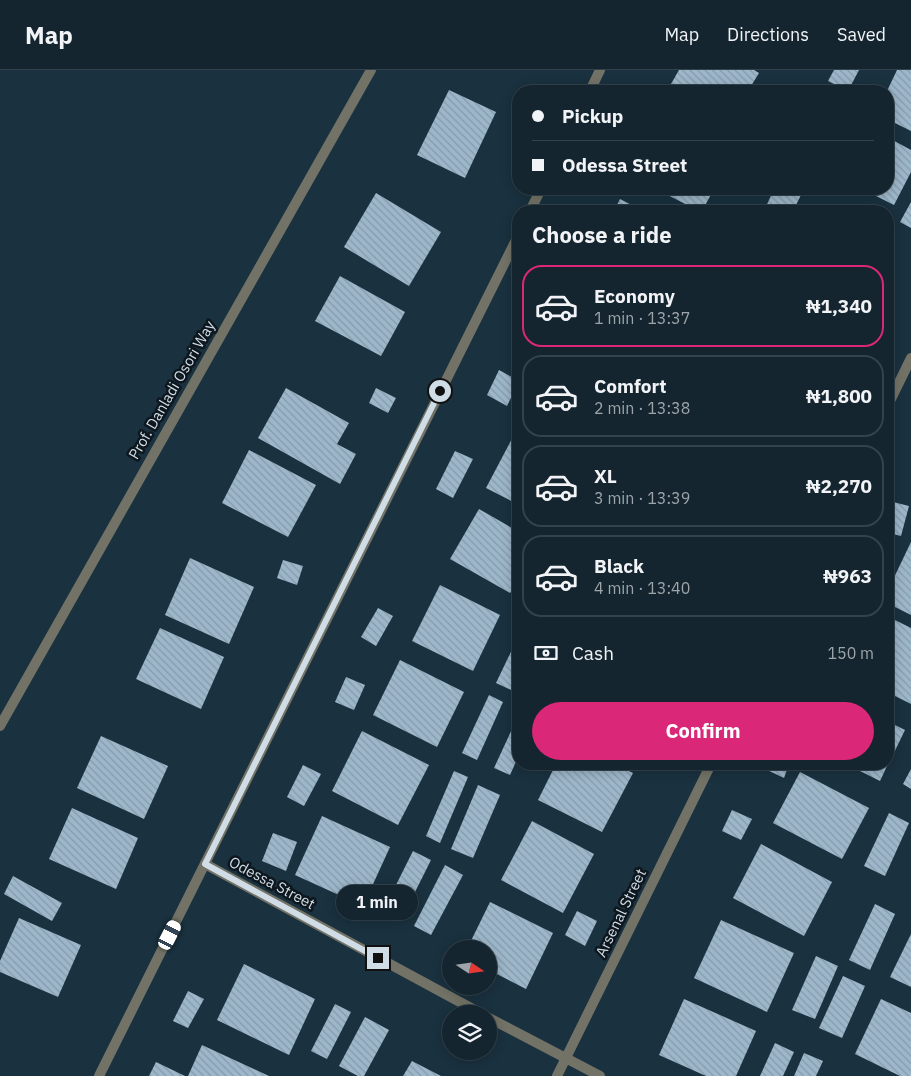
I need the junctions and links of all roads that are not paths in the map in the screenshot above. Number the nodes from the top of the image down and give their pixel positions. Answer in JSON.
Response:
{"nodes":[{"id":1,"x":371,"y":70,"type":"edge"},
{"id":2,"x":600,"y":70,"type":"edge"},
{"id":3,"x":593,"y":85,"type":"edge"},
{"id":4,"x":512,"y":248,"type":"edge"},
{"id":5,"x":911,"y":358,"type":"edge"},
{"id":6,"x":894,"y":393,"type":"edge"},
{"id":7,"x":0,"y":726,"type":"edge"},
{"id":8,"x":708,"y":770,"type":"edge"},
{"id":9,"x":205,"y":864,"type":"junction"},
{"id":10,"x":465,"y":1005,"type":"edge"},
{"id":11,"x":497,"y":1022,"type":"edge"},
{"id":12,"x":566,"y":1059,"type":"junction"},
{"id":13,"x":99,"y":1076,"type":"edge"},
{"id":14,"x":557,"y":1076,"type":"edge"},
{"id":15,"x":600,"y":1076,"type":"edge"}],
"edges":[{"from":1,"to":7,"type":"street","name":"Prof. Danladi Osori Way"},
{"from":2,"to":3,"type":"street"},
{"from":4,"to":9,"type":"street"},
{"from":5,"to":6,"type":"street"},
{"from":8,"to":12,"type":"street","name":"Arsenal Street"},
{"from":9,"to":10,"type":"street","name":"Odessa Street"},
{"from":9,"to":13,"type":"street"},
{"from":11,"to":12,"type":"street"},
{"from":12,"to":14,"type":"street","name":"Arsenal Street"},
{"from":12,"to":15,"type":"street"}]}
